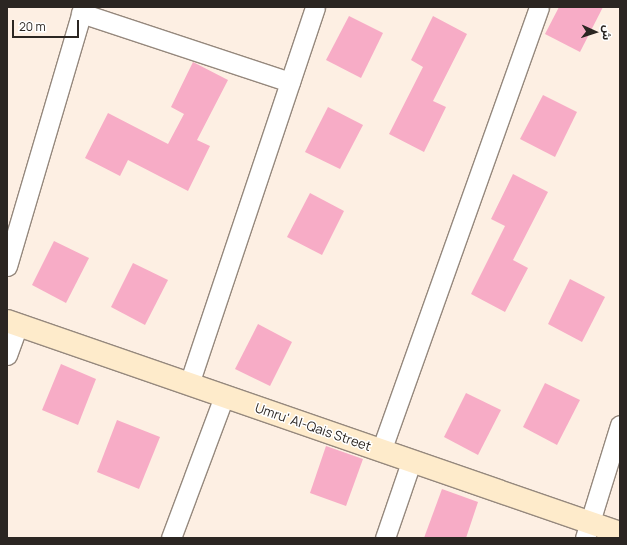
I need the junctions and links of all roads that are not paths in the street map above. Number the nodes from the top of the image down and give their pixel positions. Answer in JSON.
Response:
{"nodes":[{"id":1,"x":314,"y":7,"type":"edge"},
{"id":2,"x":539,"y":7,"type":"edge"},
{"id":3,"x":82,"y":10,"type":"edge"},
{"id":4,"x":290,"y":82,"type":"junction"},
{"id":5,"x":7,"y":266,"type":"edge"},
{"id":6,"x":13,"y":323,"type":"edge"},
{"id":7,"x":7,"y":355,"type":"edge"},
{"id":8,"x":189,"y":384,"type":"junction"},
{"id":9,"x":224,"y":396,"type":"junction"},
{"id":10,"x":620,"y":425,"type":"edge"},
{"id":11,"x":381,"y":451,"type":"junction"},
{"id":12,"x":411,"y":462,"type":"junction"},
{"id":13,"x":588,"y":530,"type":"edge"},
{"id":14,"x":620,"y":533,"type":"edge"},
{"id":15,"x":171,"y":538,"type":"edge"},
{"id":16,"x":385,"y":538,"type":"edge"}],
"edges":[{"from":1,"to":4,"type":"street"},
{"from":2,"to":11,"type":"street"},
{"from":3,"to":4,"type":"street"},
{"from":3,"to":5,"type":"street"},
{"from":4,"to":8,"type":"street"},
{"from":6,"to":7,"type":"street"},
{"from":6,"to":8,"type":"street","name":"Umru' Al-Qais Street"},
{"from":8,"to":9,"type":"street","name":"Umru' Al-Qais Street"},
{"from":9,"to":11,"type":"street","name":"Umru' Al-Qais Street"},
{"from":9,"to":15,"type":"street"},
{"from":10,"to":13,"type":"street"},
{"from":11,"to":12,"type":"street","name":"Umru' Al-Qais Street"},
{"from":12,"to":13,"type":"street","name":"Umru' Al-Qais Street"},
{"from":12,"to":16,"type":"street"},
{"from":13,"to":14,"type":"street","name":"Umru' Al-Qais Street"}]}
